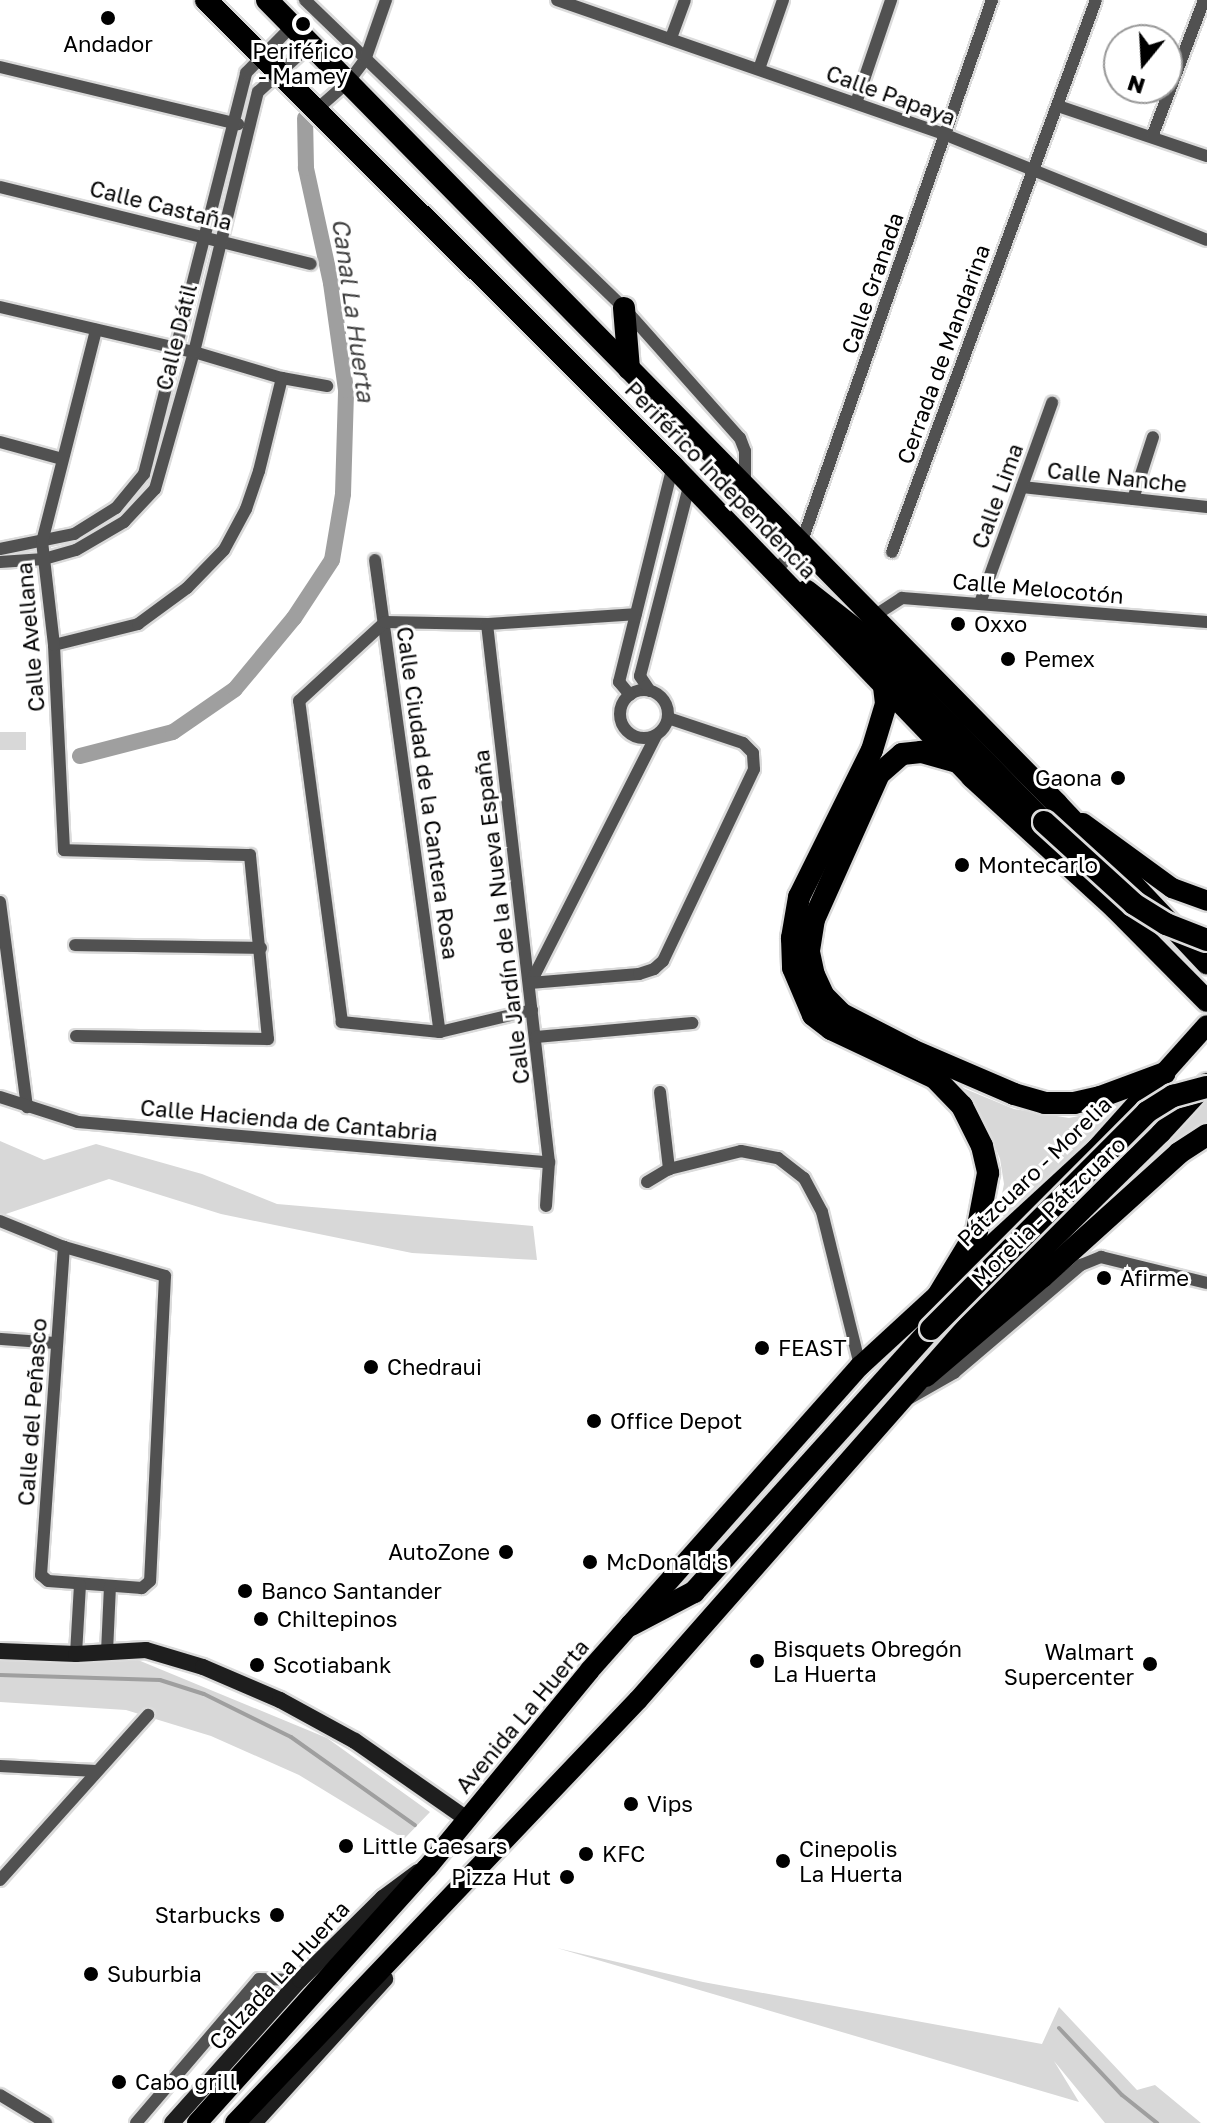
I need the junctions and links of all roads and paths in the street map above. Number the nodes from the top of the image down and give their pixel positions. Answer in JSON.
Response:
{"nodes":[{"id":1,"x":206,"y":0,"type":"edge"},
{"id":2,"x":267,"y":0,"type":"edge"},
{"id":3,"x":305,"y":0,"type":"edge"},
{"id":4,"x":386,"y":0,"type":"edge"},
{"id":5,"x":557,"y":0,"type":"edge"},
{"id":6,"x":685,"y":0,"type":"edge"},
{"id":7,"x":783,"y":0,"type":"edge"},
{"id":8,"x":891,"y":0,"type":"edge"},
{"id":9,"x":992,"y":0,"type":"edge"},
{"id":10,"x":1096,"y":0,"type":"edge"},
{"id":11,"x":1204,"y":0,"type":"edge"},
{"id":12,"x":593,"y":6,"type":"edge"},
{"id":13,"x":293,"y":25,"type":"junction"},
{"id":14,"x":671,"y":38,"type":"junction"},
{"id":15,"x":311,"y":44,"type":"junction"},
{"id":16,"x":262,"y":56,"type":"junction"},
{"id":17,"x":365,"y":60,"type":"junction"},
{"id":18,"x":0,"y":67,"type":"edge"},
{"id":19,"x":759,"y":69,"type":"junction"},
{"id":20,"x":278,"y":74,"type":"junction"},
{"id":21,"x":349,"y":81,"type":"junction"},
{"id":22,"x":856,"y":103,"type":"junction"},
{"id":23,"x":1058,"y":106,"type":"junction"},
{"id":24,"x":316,"y":110,"type":"junction"},
{"id":25,"x":233,"y":123,"type":"junction"},
{"id":26,"x":249,"y":127,"type":"junction"},
{"id":27,"x":946,"y":135,"type":"junction"},
{"id":28,"x":1152,"y":137,"type":"junction"},
{"id":29,"x":1207,"y":156,"type":"edge"},
{"id":30,"x":1031,"y":169,"type":"junction"},
{"id":31,"x":0,"y":187,"type":"edge"},
{"id":32,"x":204,"y":236,"type":"junction"},
{"id":33,"x":220,"y":240,"type":"junction"},
{"id":34,"x":1207,"y":240,"type":"edge"},
{"id":35,"x":311,"y":264,"type":"dead end"},
{"id":36,"x":0,"y":307,"type":"edge"},
{"id":37,"x":624,"y":308,"type":"junction"},
{"id":38,"x":96,"y":330,"type":"junction"},
{"id":39,"x":177,"y":348,"type":"junction"},
{"id":40,"x":194,"y":352,"type":"junction"},
{"id":41,"x":629,"y":369,"type":"junction"},
{"id":42,"x":282,"y":378,"type":"junction"},
{"id":43,"x":327,"y":386,"type":"dead end"},
{"id":44,"x":1052,"y":403,"type":"dead end"},
{"id":45,"x":1153,"y":437,"type":"dead end"},
{"id":46,"x":0,"y":442,"type":"edge"},
{"id":47,"x":62,"y":459,"type":"junction"},
{"id":48,"x":673,"y":466,"type":"junction"},
{"id":49,"x":689,"y":486,"type":"junction"},
{"id":50,"x":745,"y":487,"type":"junction"},
{"id":51,"x":1022,"y":487,"type":"junction"},
{"id":52,"x":1133,"y":499,"type":"junction"},
{"id":53,"x":1207,"y":507,"type":"edge"},
{"id":54,"x":42,"y":542,"type":"junction"},
{"id":55,"x":801,"y":544,"type":"junction"},
{"id":56,"x":0,"y":549,"type":"edge"},
{"id":57,"x":892,"y":552,"type":"dead end"},
{"id":58,"x":44,"y":559,"type":"junction"},
{"id":59,"x":375,"y":560,"type":"dead end"},
{"id":60,"x":0,"y":562,"type":"edge"},
{"id":61,"x":780,"y":576,"type":"junction"},
{"id":62,"x":643,"y":590,"type":"junction"},
{"id":63,"x":661,"y":594,"type":"junction"},
{"id":64,"x":980,"y":603,"type":"junction"},
{"id":65,"x":636,"y":614,"type":"junction"},
{"id":66,"x":871,"y":618,"type":"junction"},
{"id":67,"x":385,"y":622,"type":"junction"},
{"id":68,"x":1207,"y":622,"type":"edge"},
{"id":69,"x":487,"y":624,"type":"junction"},
{"id":70,"x":54,"y":645,"type":"junction"},
{"id":71,"x":884,"y":687,"type":"junction"},
{"id":72,"x":650,"y":691,"type":"junction"},
{"id":73,"x":630,"y":695,"type":"junction"},
{"id":74,"x":668,"y":718,"type":"junction"},
{"id":75,"x":656,"y":736,"type":"junction"},
{"id":76,"x":958,"y":763,"type":"junction"},
{"id":77,"x":1050,"y":813,"type":"junction"},
{"id":78,"x":1207,"y":901,"type":"edge"},
{"id":79,"x":0,"y":902,"type":"edge"},
{"id":80,"x":1207,"y":940,"type":"edge"},
{"id":81,"x":75,"y":945,"type":"dead end"},
{"id":82,"x":261,"y":948,"type":"junction"},
{"id":83,"x":1207,"y":963,"type":"edge"},
{"id":84,"x":530,"y":983,"type":"junction"},
{"id":85,"x":1204,"y":998,"type":"edge"},
{"id":86,"x":532,"y":1010,"type":"junction"},
{"id":87,"x":692,"y":1023,"type":"dead end"},
{"id":88,"x":1207,"y":1025,"type":"edge"},
{"id":89,"x":440,"y":1032,"type":"junction"},
{"id":90,"x":76,"y":1036,"type":"dead end"},
{"id":91,"x":536,"y":1037,"type":"junction"},
{"id":92,"x":1165,"y":1073,"type":"junction"},
{"id":93,"x":1207,"y":1085,"type":"edge"},
{"id":94,"x":660,"y":1092,"type":"dead end"},
{"id":95,"x":0,"y":1097,"type":"edge"},
{"id":96,"x":27,"y":1107,"type":"junction"},
{"id":97,"x":1207,"y":1135,"type":"edge"},
{"id":98,"x":549,"y":1162,"type":"junction"},
{"id":99,"x":669,"y":1169,"type":"junction"},
{"id":100,"x":647,"y":1182,"type":"dead end"},
{"id":101,"x":546,"y":1206,"type":"dead end"},
{"id":102,"x":0,"y":1221,"type":"edge"},
{"id":103,"x":64,"y":1247,"type":"junction"},
{"id":104,"x":1207,"y":1283,"type":"edge"},
{"id":105,"x":937,"y":1297,"type":"junction"},
{"id":106,"x":0,"y":1339,"type":"edge"},
{"id":107,"x":56,"y":1343,"type":"junction"},
{"id":108,"x":887,"y":1343,"type":"joint"},
{"id":109,"x":860,"y":1366,"type":"junction"},
{"id":110,"x":926,"y":1376,"type":"junction"},
{"id":111,"x":901,"y":1403,"type":"junction"},
{"id":112,"x":80,"y":1585,"type":"junction"},
{"id":113,"x":110,"y":1586,"type":"junction"},
{"id":114,"x":631,"y":1625,"type":"junction"},
{"id":115,"x":0,"y":1651,"type":"edge"},
{"id":116,"x":107,"y":1652,"type":"junction"},
{"id":117,"x":76,"y":1654,"type":"junction"},
{"id":118,"x":148,"y":1715,"type":"dead end"},
{"id":119,"x":0,"y":1766,"type":"edge"},
{"id":120,"x":96,"y":1771,"type":"junction"},
{"id":121,"x":467,"y":1819,"type":"junction"},
{"id":122,"x":427,"y":1868,"type":"junction"},
{"id":123,"x":0,"y":1880,"type":"edge"},
{"id":124,"x":407,"y":1942,"type":"junction"},
{"id":125,"x":300,"y":1980,"type":"junction"},
{"id":126,"x":0,"y":2095,"type":"edge"},
{"id":127,"x":46,"y":2123,"type":"edge"},
{"id":128,"x":136,"y":2123,"type":"edge"},
{"id":129,"x":172,"y":2123,"type":"edge"},
{"id":130,"x":197,"y":2123,"type":"edge"},
{"id":131,"x":235,"y":2123,"type":"edge"},
{"id":132,"x":254,"y":2123,"type":"edge"}],
"edges":[{"from":1,"to":16,"type":"highway","name":"Periférico Independencia"},
{"from":2,"to":13,"type":"highway","name":"Periférico Independencia"},
{"from":3,"to":17,"type":"street"},
{"from":4,"to":17,"type":"street"},
{"from":5,"to":12,"type":"street","name":"Calle Papaya"},
{"from":6,"to":14,"type":"street"},
{"from":7,"to":19,"type":"street"},
{"from":8,"to":22,"type":"street"},
{"from":9,"to":27,"type":"street","name":"Calle Granada"},
{"from":10,"to":23,"type":"street","name":"Cerrada de Mandarina"},
{"from":11,"to":28,"type":"street"},
{"from":12,"to":14,"type":"street","name":"Calle Papaya"},
{"from":13,"to":15,"type":"highway","name":"Periférico Independencia"},
{"from":13,"to":16,"type":"street","name":"Calle Dátil"},
{"from":14,"to":19,"type":"street","name":"Calle Papaya"},
{"from":15,"to":20,"type":"street","name":"Calle Dátil"},
{"from":15,"to":21,"type":"highway","name":"Periférico Independencia"},
{"from":16,"to":20,"type":"highway","name":"Periférico Independencia"},
{"from":16,"to":25,"type":"street","name":"Calle Dátil"},
{"from":17,"to":21,"type":"street"},
{"from":17,"to":37,"type":"street"},
{"from":18,"to":25,"type":"street"},
{"from":19,"to":22,"type":"street","name":"Calle Papaya"},
{"from":20,"to":24,"type":"highway","name":"Periférico Independencia"},
{"from":20,"to":26,"type":"street","name":"Calle Dátil"},
{"from":21,"to":24,"type":"street"},
{"from":21,"to":41,"type":"highway","name":"Periférico Independencia"},
{"from":22,"to":27,"type":"street","name":"Calle Papaya"},
{"from":23,"to":28,"type":"street"},
{"from":23,"to":30,"type":"street","name":"Cerrada de Mandarina"},
{"from":24,"to":48,"type":"highway","name":"Periférico Independencia"},
{"from":25,"to":26,"type":"street"},
{"from":25,"to":32,"type":"street","name":"Calle Dátil"},
{"from":26,"to":33,"type":"street","name":"Calle Dátil"},
{"from":27,"to":30,"type":"street","name":"Calle Papaya"},
{"from":27,"to":55,"type":"street","name":"Calle Granada"},
{"from":28,"to":29,"type":"street"},
{"from":30,"to":34,"type":"street","name":"Calle Papaya"},
{"from":30,"to":57,"type":"street","name":"Cerrada de Mandarina"},
{"from":31,"to":32,"type":"street","name":"Calle Castaña"},
{"from":32,"to":33,"type":"street","name":"Calle Castaña"},
{"from":32,"to":39,"type":"street","name":"Calle Dátil"},
{"from":33,"to":35,"type":"street","name":"Calle Castaña"},
{"from":33,"to":40,"type":"street","name":"Calle Dátil"},
{"from":36,"to":38,"type":"street"},
{"from":37,"to":41,"type":"highway"},
{"from":37,"to":50,"type":"street"},
{"from":38,"to":39,"type":"street"},
{"from":38,"to":47,"type":"street","name":"Calle Avellana"},
{"from":39,"to":40,"type":"street"},
{"from":39,"to":54,"type":"street","name":"Calle Dátil"},
{"from":40,"to":42,"type":"street"},
{"from":40,"to":58,"type":"street","name":"Calle Dátil"},
{"from":41,"to":50,"type":"highway","name":"Periférico Independencia"},
{"from":42,"to":43,"type":"street"},
{"from":42,"to":70,"type":"street"},
{"from":44,"to":51,"type":"street","name":"Calle Lima"},
{"from":45,"to":52,"type":"street"},
{"from":46,"to":47,"type":"street"},
{"from":47,"to":54,"type":"street","name":"Calle Avellana"},
{"from":48,"to":49,"type":"highway","name":"Periférico Independencia"},
{"from":48,"to":62,"type":"street"},
{"from":49,"to":61,"type":"highway","name":"Periférico Independencia"},
{"from":49,"to":63,"type":"street"},
{"from":50,"to":55,"type":"highway","name":"Periférico Independencia"},
{"from":51,"to":52,"type":"street","name":"Calle Nanche"},
{"from":51,"to":64,"type":"street","name":"Calle Lima"},
{"from":52,"to":53,"type":"street","name":"Calle Nanche"},
{"from":54,"to":56,"type":"street","name":"Calle Dátil"},
{"from":54,"to":58,"type":"street","name":"Calle Avellana"},
{"from":55,"to":61,"type":"street","name":"Calle Granada"},
{"from":55,"to":66,"type":"highway","name":"Periférico Independencia"},
{"from":58,"to":60,"type":"street","name":"Calle Dátil"},
{"from":58,"to":70,"type":"street","name":"Calle Avellana"},
{"from":59,"to":67,"type":"street","name":"Calle Ciudad de la Cantera Rosa"},
{"from":61,"to":71,"type":"highway","name":"Periférico Independencia"},
{"from":61,"to":77,"type":"highway"},
{"from":62,"to":63,"type":"street"},
{"from":62,"to":65,"type":"street"},
{"from":63,"to":72,"type":"street"},
{"from":64,"to":66,"type":"street","name":"Calle Melocotón"},
{"from":64,"to":68,"type":"street","name":"Calle Melocotón"},
{"from":65,"to":69,"type":"street"},
{"from":65,"to":73,"type":"street"},
{"from":66,"to":77,"type":"highway","name":"Periférico Independencia"},
{"from":67,"to":69,"type":"street"},
{"from":67,"to":89,"type":"street","name":"Calle Ciudad de la Cantera Rosa"},
{"from":67,"to":89,"type":"street"},
{"from":69,"to":84,"type":"street","name":"Calle Jardín de la Nueva España"},
{"from":70,"to":82,"type":"street","name":"Calle Avellana"},
{"from":71,"to":76,"type":"highway","name":"Periférico Independencia"},
{"from":71,"to":105,"type":"highway"},
{"from":72,"to":73,"type":"street"},
{"from":72,"to":74,"type":"street"},
{"from":73,"to":75,"type":"street"},
{"from":74,"to":75,"type":"street"},
{"from":74,"to":84,"type":"street"},
{"from":75,"to":84,"type":"street"},
{"from":76,"to":85,"type":"highway","name":"Periférico Independencia"},
{"from":76,"to":92,"type":"highway"},
{"from":77,"to":78,"type":"main road"},
{"from":77,"to":80,"type":"highway","bridge":true},
{"from":77,"to":83,"type":"highway","name":"Periférico Independencia"},
{"from":79,"to":96,"type":"street"},
{"from":81,"to":82,"type":"street"},
{"from":82,"to":90,"type":"street"},
{"from":84,"to":86,"type":"street","name":"Calle Jardín de la Nueva España"},
{"from":86,"to":89,"type":"street"},
{"from":86,"to":91,"type":"street","name":"Calle Jardín de la Nueva España"},
{"from":87,"to":91,"type":"street"},
{"from":88,"to":92,"type":"main road","name":"Pátzcuaro - Morelia"},
{"from":91,"to":98,"type":"street","name":"Calle Jardín de la Nueva España"},
{"from":92,"to":105,"type":"main road","name":"Pátzcuaro - Morelia"},
{"from":93,"to":110,"type":"main road","name":"Morelia - Pátzcuaro"},
{"from":93,"to":114,"type":"highway","bridge":true},
{"from":94,"to":99,"type":"street"},
{"from":95,"to":96,"type":"street","name":"Calle Hacienda de Cantabria"},
{"from":96,"to":98,"type":"street","name":"Calle Hacienda de Cantabria"},
{"from":97,"to":110,"type":"highway"},
{"from":98,"to":101,"type":"street","name":"Calle Jardín de la Nueva España"},
{"from":99,"to":100,"type":"street"},
{"from":99,"to":109,"type":"street"},
{"from":102,"to":103,"type":"street"},
{"from":103,"to":107,"type":"street","name":"Calle del Peñasco"},
{"from":103,"to":113,"type":"street"},
{"from":104,"to":111,"type":"street"},
{"from":105,"to":108,"type":"main road","name":"Pátzcuaro - Morelia"},
{"from":106,"to":107,"type":"street"},
{"from":107,"to":112,"type":"street","name":"Calle del Peñasco"},
{"from":108,"to":109,"type":"main road","name":"Avenida La Huerta"},
{"from":109,"to":114,"type":"main road","name":"Avenida La Huerta"},
{"from":110,"to":111,"type":"main road"},
{"from":111,"to":124,"type":"main road"},
{"from":112,"to":113,"type":"street"},
{"from":112,"to":117,"type":"street"},
{"from":113,"to":116,"type":"street"},
{"from":114,"to":121,"type":"main road","name":"Avenida La Huerta"},
{"from":115,"to":117,"type":"street"},
{"from":116,"to":117,"type":"street"},
{"from":116,"to":121,"type":"street"},
{"from":118,"to":120,"type":"street"},
{"from":119,"to":120,"type":"street"},
{"from":120,"to":123,"type":"street"},
{"from":121,"to":122,"type":"main road","name":"Avenida La Huerta"},
{"from":122,"to":125,"type":"street","name":"Calzada La Huerta"},
{"from":122,"to":130,"type":"main road","name":"Avenida La Huerta"},
{"from":124,"to":131,"type":"main road"},
{"from":124,"to":132,"type":"street"},
{"from":125,"to":128,"type":"street"},
{"from":125,"to":129,"type":"street","name":"Calzada La Huerta"},
{"from":126,"to":127,"type":"street"}]}
